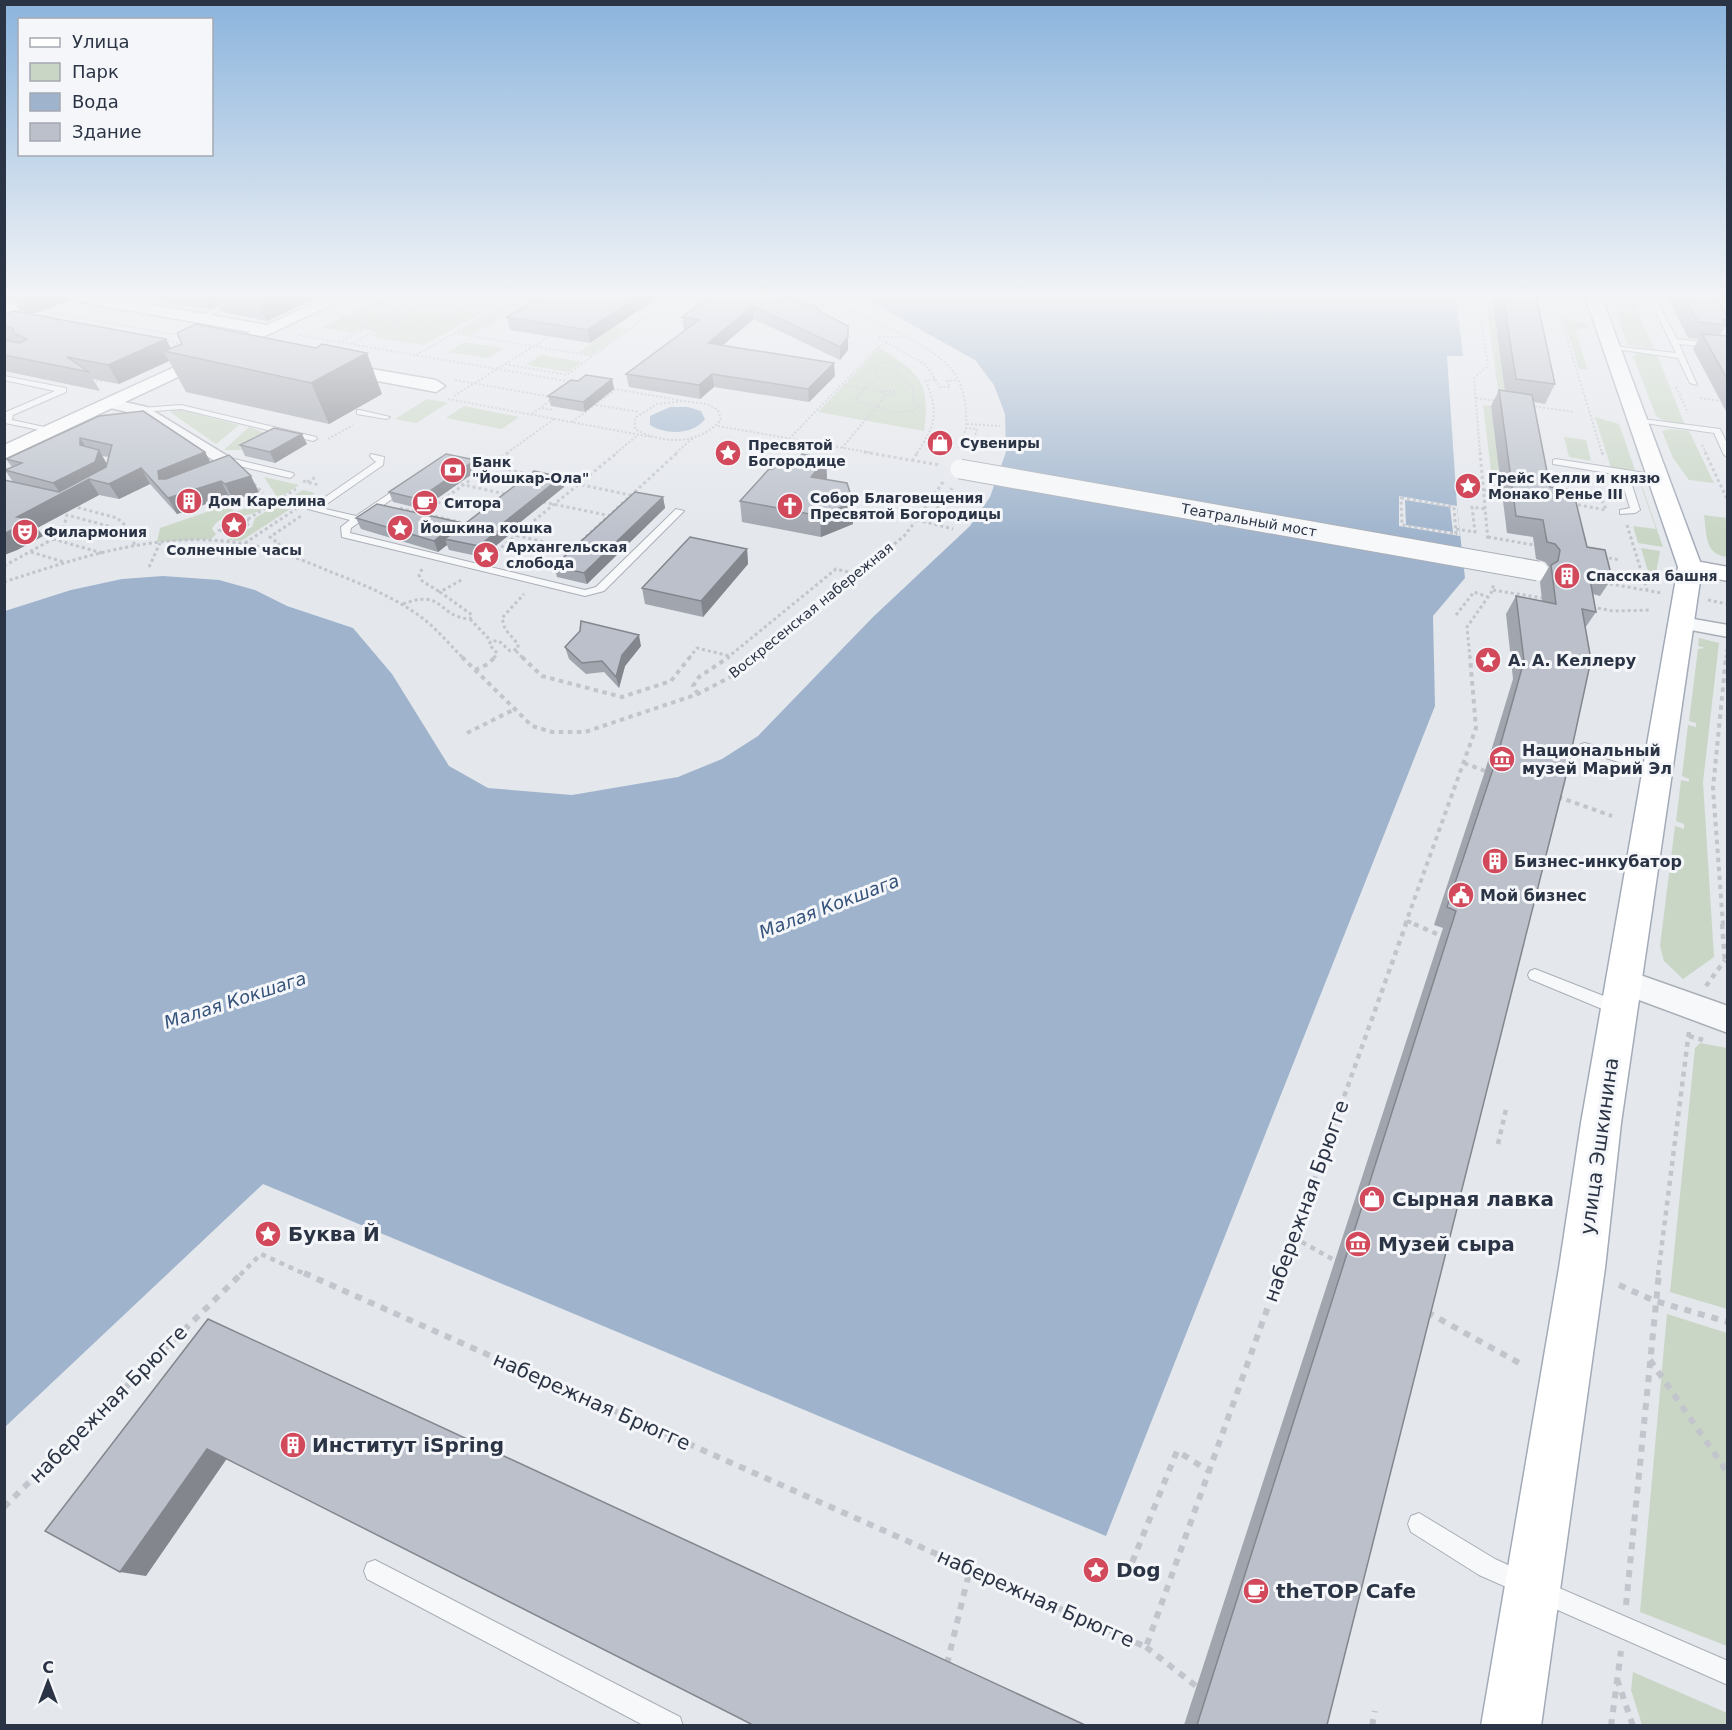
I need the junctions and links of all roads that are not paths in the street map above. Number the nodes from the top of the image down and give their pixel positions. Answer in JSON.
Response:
{"nodes":[{"id":1,"x":169,"y":377,"type":"edge"},
{"id":2,"x":383,"y":377,"type":"edge"},
{"id":3,"x":1622,"y":377,"type":"edge"},
{"id":4,"x":1691,"y":377,"type":"edge"},
{"id":5,"x":4,"y":378,"type":"edge"},
{"id":6,"x":1694,"y":383,"type":"dead end"},
{"id":7,"x":436,"y":386,"type":"dead end"},
{"id":8,"x":111,"y":404,"type":"junction"},
{"id":9,"x":141,"y":410,"type":"junction"},
{"id":10,"x":360,"y":412,"type":"dead end"},
{"id":11,"x":7,"y":413,"type":"edge"},
{"id":12,"x":386,"y":417,"type":"dead end"},
{"id":13,"x":1638,"y":420,"type":"junction"},
{"id":14,"x":282,"y":430,"type":"junction"},
{"id":15,"x":51,"y":431,"type":"junction"},
{"id":16,"x":265,"y":439,"type":"edge"},
{"id":17,"x":312,"y":439,"type":"dead end"},
{"id":18,"x":4,"y":453,"type":"edge"},
{"id":19,"x":1728,"y":455,"type":"edge"},
{"id":20,"x":374,"y":456,"type":"dead end"},
{"id":21,"x":232,"y":461,"type":"joint"},
{"id":22,"x":1556,"y":462,"type":"dead end"},
{"id":23,"x":961,"y":470,"type":"road end"},
{"id":24,"x":1624,"y":473,"type":"junction"},
{"id":25,"x":290,"y":475,"type":"dead end"},
{"id":26,"x":421,"y":476,"type":"edge"},
{"id":27,"x":1658,"y":478,"type":"junction"},
{"id":28,"x":679,"y":512,"type":"road end"},
{"id":29,"x":1623,"y":512,"type":"road end"},
{"id":30,"x":358,"y":519,"type":"junction"},
{"id":31,"x":1690,"y":567,"type":"junction"},
{"id":32,"x":1538,"y":571,"type":"dead end"},
{"id":33,"x":1728,"y":574,"type":"edge"},
{"id":34,"x":1682,"y":623,"type":"junction"},
{"id":35,"x":1727,"y":631,"type":"edge"},
{"id":36,"x":1585,"y":747,"type":"dead end"},
{"id":37,"x":1656,"y":770,"type":"junction"},
{"id":38,"x":1535,"y":975,"type":"dead end"},
{"id":39,"x":1621,"y":995,"type":"junction"},
{"id":40,"x":1728,"y":1020,"type":"edge"},
{"id":41,"x":1419,"y":1524,"type":"dead end"},
{"id":42,"x":375,"y":1571,"type":"dead end"},
{"id":43,"x":1532,"y":1587,"type":"junction"},
{"id":44,"x":1728,"y":1673,"type":"edge"},
{"id":45,"x":671,"y":1725,"type":"edge"},
{"id":46,"x":1511,"y":1725,"type":"edge"}],
"edges":[{"from":1,"to":8,"type":"main road"},
{"from":2,"to":7,"type":"main road"},
{"from":3,"to":13,"type":"main road"},
{"from":4,"to":6,"type":"lane"},
{"from":5,"to":11,"type":"lane"},
{"from":8,"to":9,"type":"street"},
{"from":8,"to":15,"type":"main road"},
{"from":9,"to":14,"type":"lane"},
{"from":9,"to":21,"type":"street"},
{"from":10,"to":12,"type":"lane"},
{"from":11,"to":15,"type":"lane"},
{"from":13,"to":19,"type":"lane"},
{"from":13,"to":27,"type":"main road"},
{"from":14,"to":16,"type":"lane"},
{"from":14,"to":17,"type":"lane"},
{"from":15,"to":18,"type":"main road"},
{"from":20,"to":30,"type":"lane"},
{"from":21,"to":25,"type":"lane"},
{"from":22,"to":24,"type":"lane"},
{"from":23,"to":32,"type":"street","name":"Театральный мост","bridge":true},
{"from":24,"to":27,"type":"lane"},
{"from":24,"to":29,"type":"lane"},
{"from":26,"to":30,"type":"lane"},
{"from":27,"to":31,"type":"main road"},
{"from":28,"to":30,"type":"lane"},
{"from":31,"to":33,"type":"main road"},
{"from":31,"to":34,"type":"main road","name":"улица Эшкинина"},
{"from":34,"to":35,"type":"street"},
{"from":34,"to":37,"type":"main road","name":"улица Эшкинина"},
{"from":36,"to":37,"type":"lane"},
{"from":37,"to":39,"type":"main road","name":"улица Эшкинина"},
{"from":38,"to":39,"type":"lane"},
{"from":39,"to":40,"type":"street"},
{"from":39,"to":43,"type":"main road","name":"улица Эшкинина"},
{"from":41,"to":43,"type":"lane"},
{"from":42,"to":45,"type":"lane"},
{"from":43,"to":44,"type":"lane"},
{"from":43,"to":46,"type":"main road","name":"улица Эшкинина"}]}
